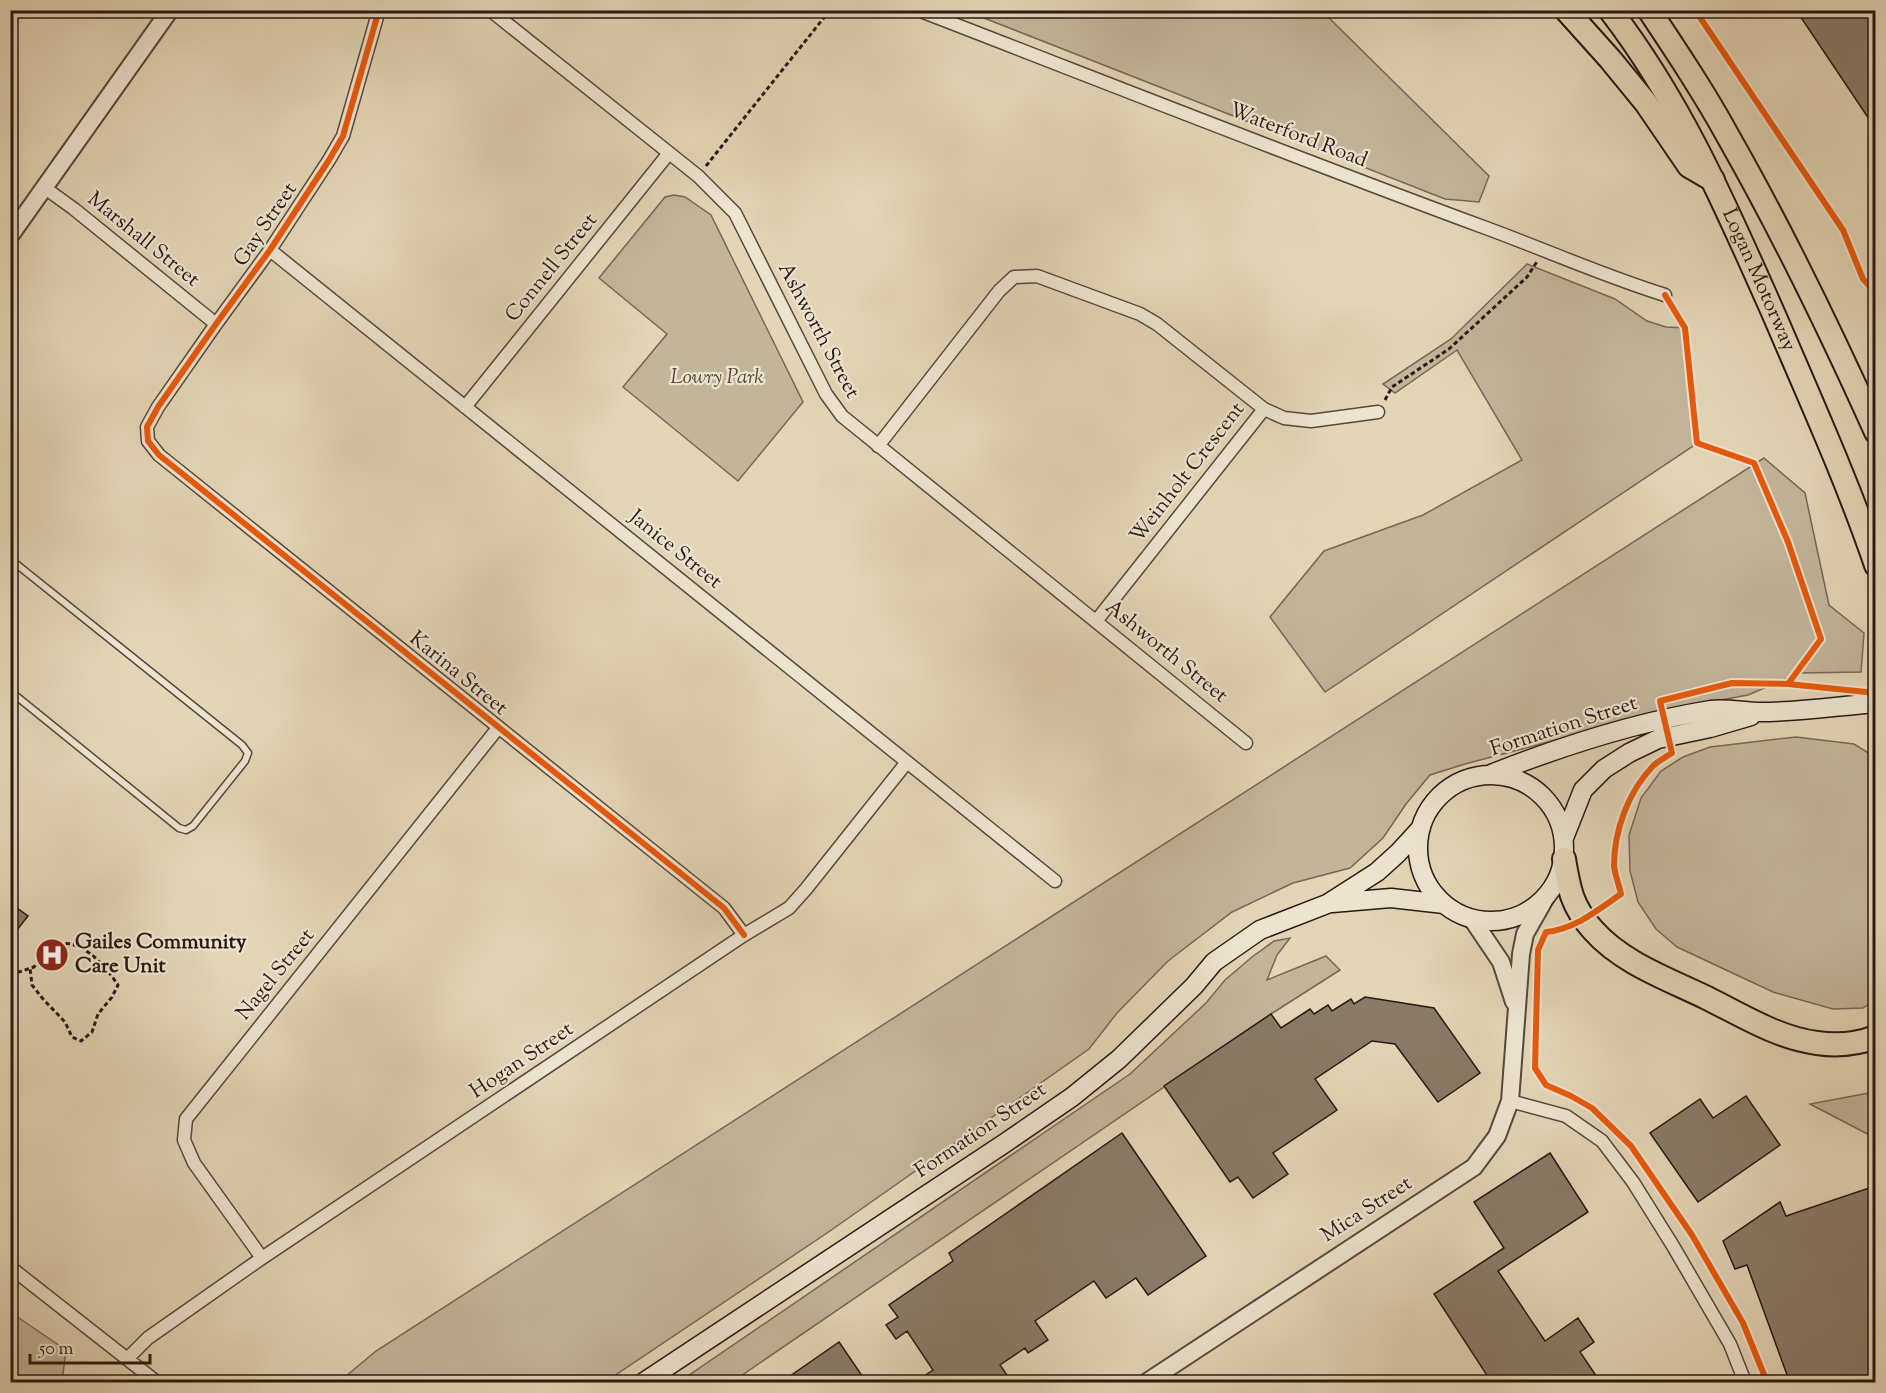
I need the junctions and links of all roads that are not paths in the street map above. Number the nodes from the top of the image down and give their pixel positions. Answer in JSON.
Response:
{"nodes":[{"id":1,"x":170,"y":10,"type":"edge"},
{"id":2,"x":379,"y":10,"type":"edge"},
{"id":3,"x":490,"y":10,"type":"edge"},
{"id":4,"x":918,"y":10,"type":"edge"},
{"id":5,"x":1566,"y":10,"type":"edge"},
{"id":6,"x":1610,"y":10,"type":"edge"},
{"id":7,"x":1649,"y":10,"type":"edge"},
{"id":8,"x":669,"y":153,"type":"junction"},
{"id":9,"x":1713,"y":180,"type":"junction"},
{"id":10,"x":45,"y":188,"type":"junction"},
{"id":11,"x":10,"y":236,"type":"edge"},
{"id":12,"x":270,"y":250,"type":"junction"},
{"id":13,"x":1665,"y":295,"type":"dead end"},
{"id":14,"x":216,"y":324,"type":"junction"},
{"id":15,"x":465,"y":407,"type":"junction"},
{"id":16,"x":1264,"y":408,"type":"junction"},
{"id":17,"x":1378,"y":412,"type":"road end"},
{"id":18,"x":1875,"y":432,"type":"edge"},
{"id":19,"x":148,"y":441,"type":"joint"},
{"id":20,"x":878,"y":446,"type":"junction"},
{"id":21,"x":10,"y":559,"type":"edge"},
{"id":22,"x":1875,"y":565,"type":"edge"},
{"id":23,"x":1096,"y":620,"type":"junction"},
{"id":24,"x":10,"y":691,"type":"edge"},
{"id":25,"x":1875,"y":703,"type":"edge"},
{"id":26,"x":1762,"y":712,"type":"junction"},
{"id":27,"x":498,"y":728,"type":"junction"},
{"id":28,"x":1246,"y":743,"type":"dead end"},
{"id":29,"x":907,"y":762,"type":"junction"},
{"id":30,"x":1486,"y":775,"type":"junction"},
{"id":31,"x":1421,"y":828,"type":"junction"},
{"id":32,"x":1564,"y":848,"type":"junction"},
{"id":33,"x":1055,"y":881,"type":"dead end"},
{"id":34,"x":1546,"y":897,"type":"junction"},
{"id":35,"x":1327,"y":904,"type":"junction"},
{"id":36,"x":1444,"y":904,"type":"junction"},
{"id":37,"x":1472,"y":919,"type":"junction"},
{"id":38,"x":744,"y":935,"type":"junction"},
{"id":39,"x":1517,"y":1011,"type":"junction"},
{"id":40,"x":1875,"y":1037,"type":"edge"},
{"id":41,"x":1510,"y":1101,"type":"junction"},
{"id":42,"x":262,"y":1258,"type":"junction"},
{"id":43,"x":10,"y":1267,"type":"edge"},
{"id":44,"x":128,"y":1359,"type":"junction"},
{"id":45,"x":154,"y":1380,"type":"dead end"},
{"id":46,"x":644,"y":1383,"type":"edge"},
{"id":47,"x":1147,"y":1383,"type":"edge"},
{"id":48,"x":1745,"y":1383,"type":"edge"}],
"edges":[{"from":1,"to":10,"type":"street"},
{"from":2,"to":12,"type":"street","name":"Gay Street"},
{"from":3,"to":8,"type":"street","name":"Ashworth Street"},
{"from":4,"to":13,"type":"street","name":"Waterford Road"},
{"from":5,"to":9,"type":"highway"},
{"from":6,"to":9,"type":"highway","name":"Logan Motorway"},
{"from":7,"to":18,"type":"highway","name":"Logan Motorway"},
{"from":8,"to":15,"type":"street","name":"Connell Street"},
{"from":8,"to":20,"type":"street","name":"Ashworth Street"},
{"from":9,"to":22,"type":"highway","name":"Logan Motorway"},
{"from":10,"to":11,"type":"street"},
{"from":10,"to":14,"type":"street","name":"Marshall Street"},
{"from":12,"to":14,"type":"street","name":"Gay Street"},
{"from":12,"to":15,"type":"street","name":"Janice Street"},
{"from":14,"to":19,"type":"street","name":"Gay Street"},
{"from":15,"to":29,"type":"street","name":"Janice Street"},
{"from":16,"to":17,"type":"street"},
{"from":16,"to":20,"type":"street","name":"Weinholt Crescent"},
{"from":16,"to":23,"type":"street","name":"Weinholt Crescent"},
{"from":19,"to":27,"type":"street","name":"Karina Street"},
{"from":20,"to":23,"type":"street","name":"Ashworth Street"},
{"from":21,"to":24,"type":"lane"},
{"from":23,"to":28,"type":"street","name":"Ashworth Street"},
{"from":25,"to":26,"type":"main road","name":"Formation Street"},
{"from":26,"to":30,"type":"main road","name":"Formation Street"},
{"from":26,"to":32,"type":"main road","name":"Formation Street"},
{"from":27,"to":38,"type":"street","name":"Karina Street"},
{"from":27,"to":42,"type":"street","name":"Nagel Street"},
{"from":29,"to":33,"type":"street","name":"Janice Street"},
{"from":29,"to":38,"type":"street","name":"Hogan Street"},
{"from":30,"to":31,"type":"main road"},
{"from":30,"to":32,"type":"main road"},
{"from":31,"to":35,"type":"main road","name":"Formation Street"},
{"from":31,"to":36,"type":"main road"},
{"from":32,"to":34,"type":"main road"},
{"from":32,"to":40,"type":"highway"},
{"from":34,"to":37,"type":"main road"},
{"from":34,"to":39,"type":"street","name":"Mica Street"},
{"from":35,"to":36,"type":"main road","name":"Formation Street"},
{"from":35,"to":46,"type":"main road","name":"Formation Street"},
{"from":36,"to":37,"type":"main road"},
{"from":37,"to":39,"type":"street","name":"Mica Street"},
{"from":38,"to":42,"type":"street","name":"Hogan Street"},
{"from":39,"to":41,"type":"street","name":"Mica Street"},
{"from":41,"to":47,"type":"street","name":"Mica Street"},
{"from":41,"to":48,"type":"street"},
{"from":42,"to":44,"type":"street","name":"Hogan Street"},
{"from":43,"to":44,"type":"street"},
{"from":44,"to":45,"type":"street"}]}
